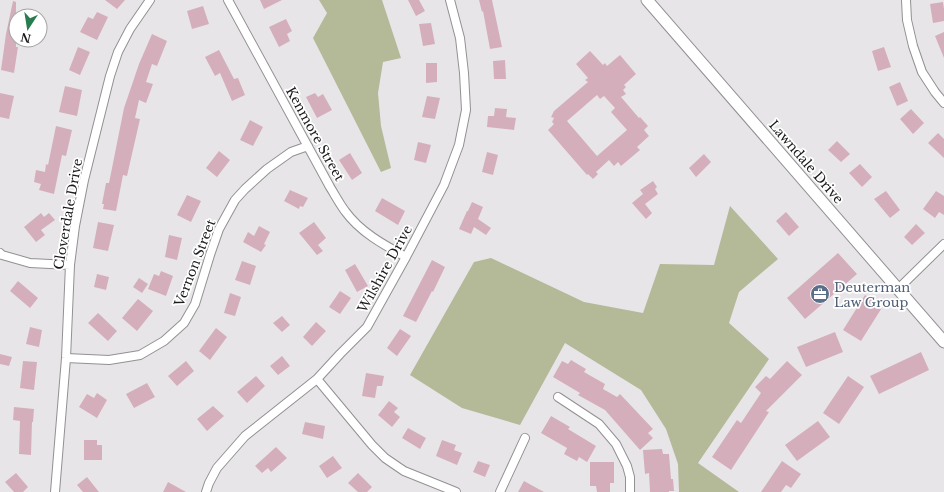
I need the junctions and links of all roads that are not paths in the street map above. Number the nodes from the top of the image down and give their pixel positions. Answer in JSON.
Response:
{"nodes":[{"id":1,"x":150,"y":0,"type":"edge"},
{"id":2,"x":228,"y":0,"type":"edge"},
{"id":3,"x":450,"y":0,"type":"edge"},
{"id":4,"x":647,"y":0,"type":"edge"},
{"id":5,"x":906,"y":0,"type":"edge"},
{"id":6,"x":944,"y":103,"type":"edge"},
{"id":7,"x":308,"y":146,"type":"junction"},
{"id":8,"x":944,"y":244,"type":"edge"},
{"id":9,"x":0,"y":253,"type":"edge"},
{"id":10,"x":406,"y":257,"type":"junction"},
{"id":11,"x":70,"y":265,"type":"junction"},
{"id":12,"x":898,"y":289,"type":"junction"},
{"id":13,"x":944,"y":342,"type":"edge"},
{"id":14,"x":66,"y":358,"type":"junction"},
{"id":15,"x":317,"y":379,"type":"junction"},
{"id":16,"x":558,"y":397,"type":"dead end"},
{"id":17,"x":524,"y":438,"type":"dead end"},
{"id":18,"x":55,"y":492,"type":"edge"},
{"id":19,"x":206,"y":492,"type":"edge"},
{"id":20,"x":456,"y":492,"type":"edge"},
{"id":21,"x":500,"y":492,"type":"edge"},
{"id":22,"x":630,"y":492,"type":"edge"}],
"edges":[{"from":1,"to":11,"type":"street","name":"Cloverdale Drive"},
{"from":2,"to":7,"type":"street","name":"Kenmore Street"},
{"from":3,"to":10,"type":"street","name":"Wilshire Drive"},
{"from":4,"to":12,"type":"main road","name":"Lawndale Drive"},
{"from":5,"to":6,"type":"street"},
{"from":7,"to":10,"type":"street","name":"Kenmore Street"},
{"from":7,"to":14,"type":"street","name":"Vernon Street"},
{"from":8,"to":12,"type":"street"},
{"from":9,"to":11,"type":"street"},
{"from":10,"to":15,"type":"street","name":"Wilshire Drive"},
{"from":11,"to":14,"type":"street","name":"Cloverdale Drive"},
{"from":12,"to":13,"type":"main road","name":"Lawndale Drive"},
{"from":14,"to":18,"type":"street","name":"Cloverdale Drive"},
{"from":15,"to":19,"type":"street","name":"Wilshire Drive"},
{"from":15,"to":20,"type":"street"},
{"from":16,"to":22,"type":"street"},
{"from":17,"to":21,"type":"street"}]}
